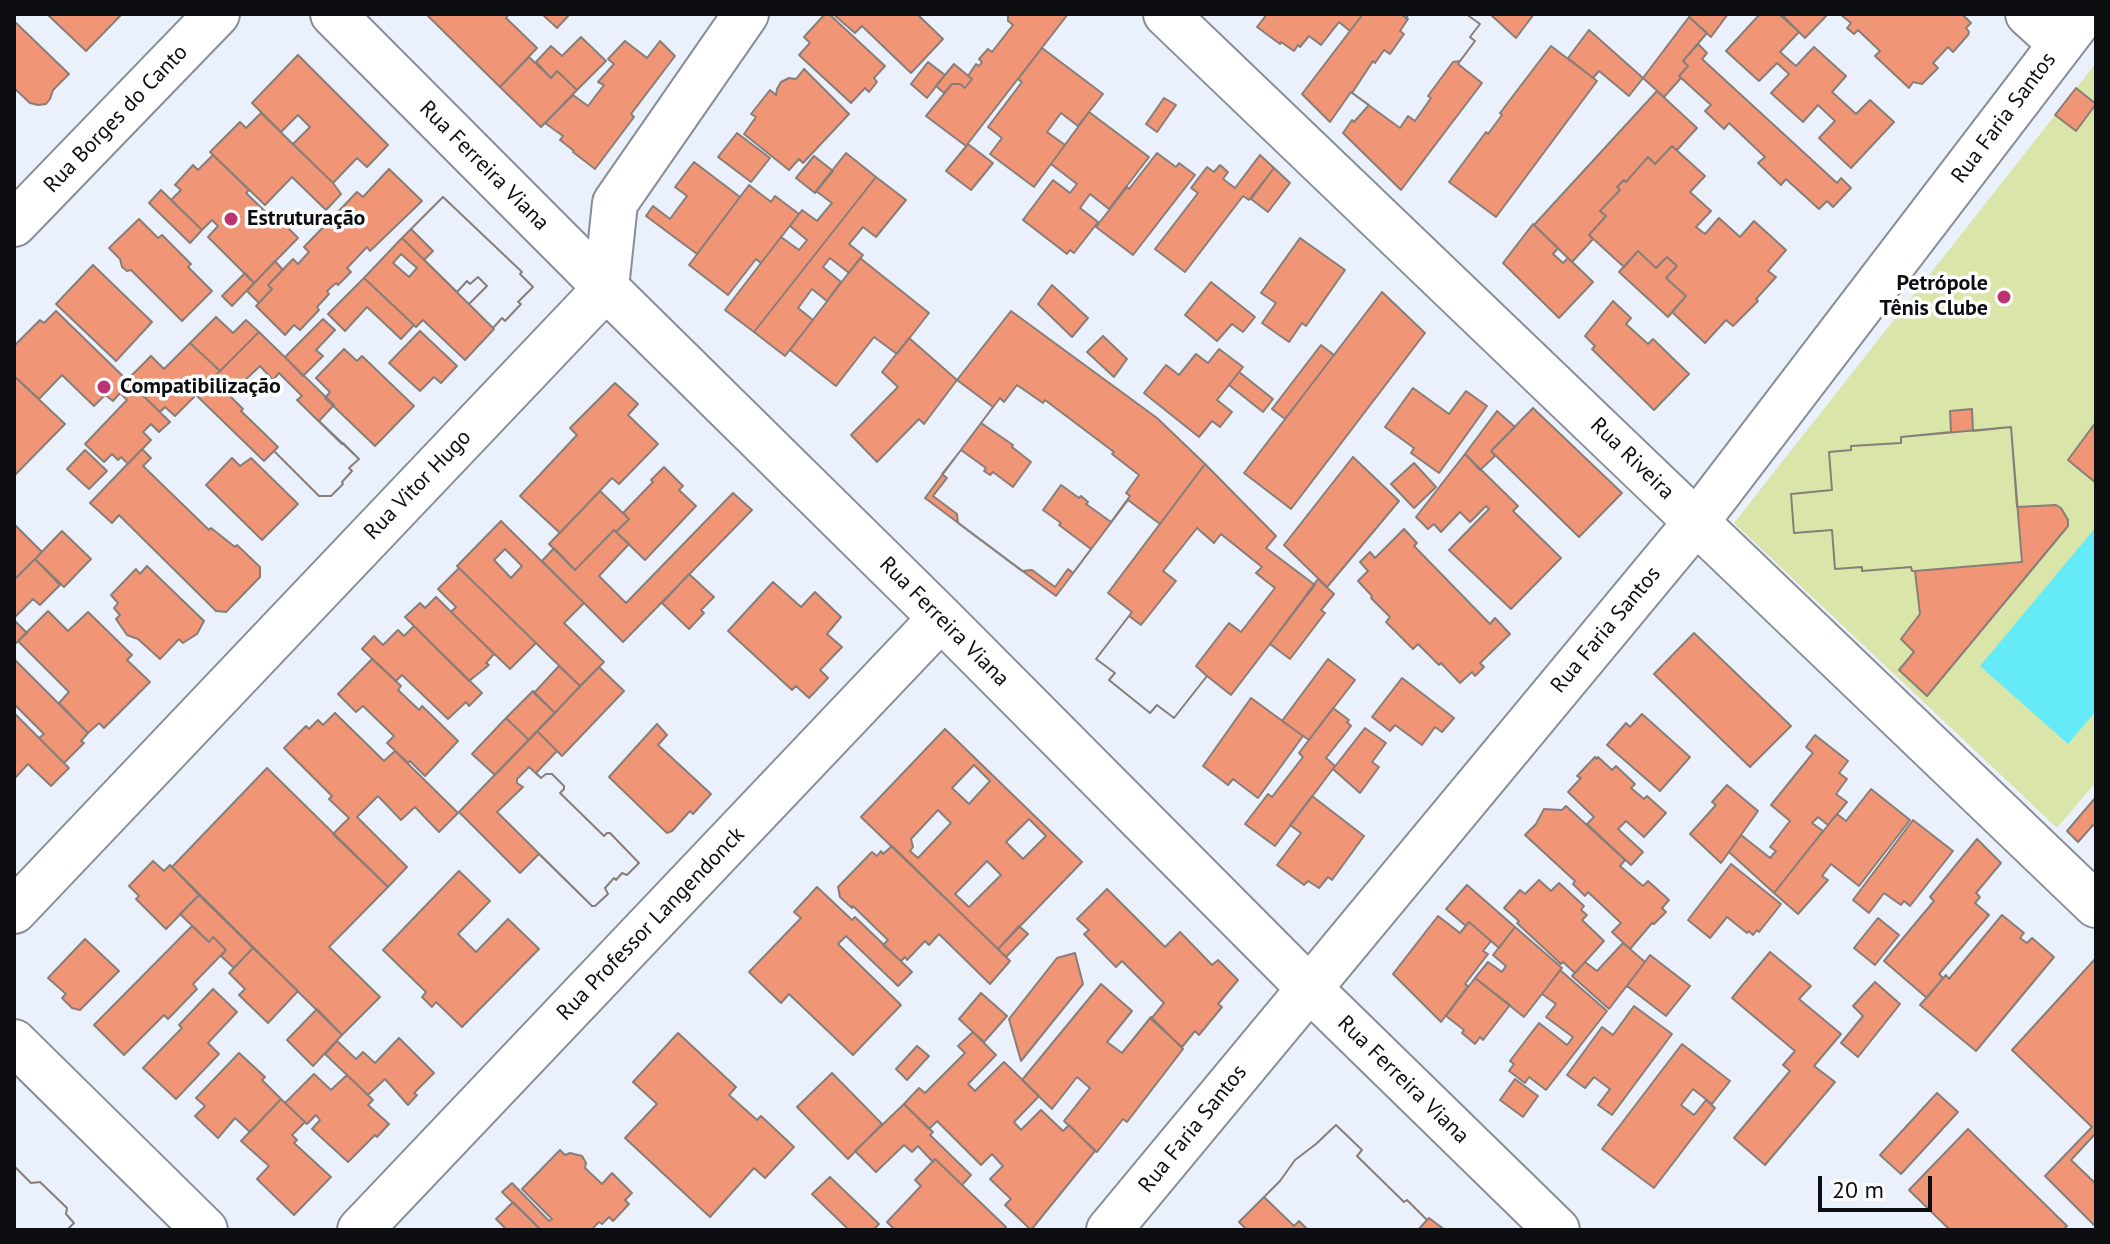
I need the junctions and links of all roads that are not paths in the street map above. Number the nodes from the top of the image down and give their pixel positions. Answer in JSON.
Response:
{"nodes":[{"id":1,"x":217,"y":14,"type":"edge"},
{"id":2,"x":333,"y":14,"type":"edge"},
{"id":3,"x":746,"y":14,"type":"edge"},
{"id":4,"x":1166,"y":14,"type":"edge"},
{"id":5,"x":2028,"y":14,"type":"edge"},
{"id":6,"x":2072,"y":29,"type":"edge"},
{"id":7,"x":14,"y":224,"type":"edge"},
{"id":8,"x":606,"y":288,"type":"junction"},
{"id":9,"x":1697,"y":521,"type":"junction"},
{"id":10,"x":941,"y":618,"type":"junction"},
{"id":11,"x":2096,"y":905,"type":"edge"},
{"id":12,"x":14,"y":911,"type":"edge"},
{"id":13,"x":1309,"y":988,"type":"junction"},
{"id":14,"x":14,"y":1042,"type":"edge"},
{"id":15,"x":205,"y":1230,"type":"edge"},
{"id":16,"x":360,"y":1230,"type":"edge"},
{"id":17,"x":1109,"y":1230,"type":"edge"},
{"id":18,"x":1557,"y":1230,"type":"edge"}],
"edges":[{"from":1,"to":7,"type":"street","name":"Rua Borges do Canto"},
{"from":2,"to":8,"type":"street","name":"Rua Ferreira Viana"},
{"from":3,"to":8,"type":"street"},
{"from":4,"to":9,"type":"street","name":"Rua Riveira"},
{"from":5,"to":6,"type":"street"},
{"from":6,"to":9,"type":"street","name":"Rua Faria Santos"},
{"from":8,"to":10,"type":"street","name":"Rua Ferreira Viana"},
{"from":8,"to":12,"type":"street","name":"Rua Vitor Hugo"},
{"from":9,"to":11,"type":"street","name":"Rua Riveira"},
{"from":9,"to":13,"type":"street","name":"Rua Faria Santos"},
{"from":10,"to":13,"type":"street","name":"Rua Ferreira Viana"},
{"from":10,"to":16,"type":"street","name":"Rua Professor Langendonck"},
{"from":13,"to":17,"type":"street","name":"Rua Faria Santos"},
{"from":13,"to":18,"type":"street","name":"Rua Ferreira Viana"},
{"from":14,"to":15,"type":"street"}]}
